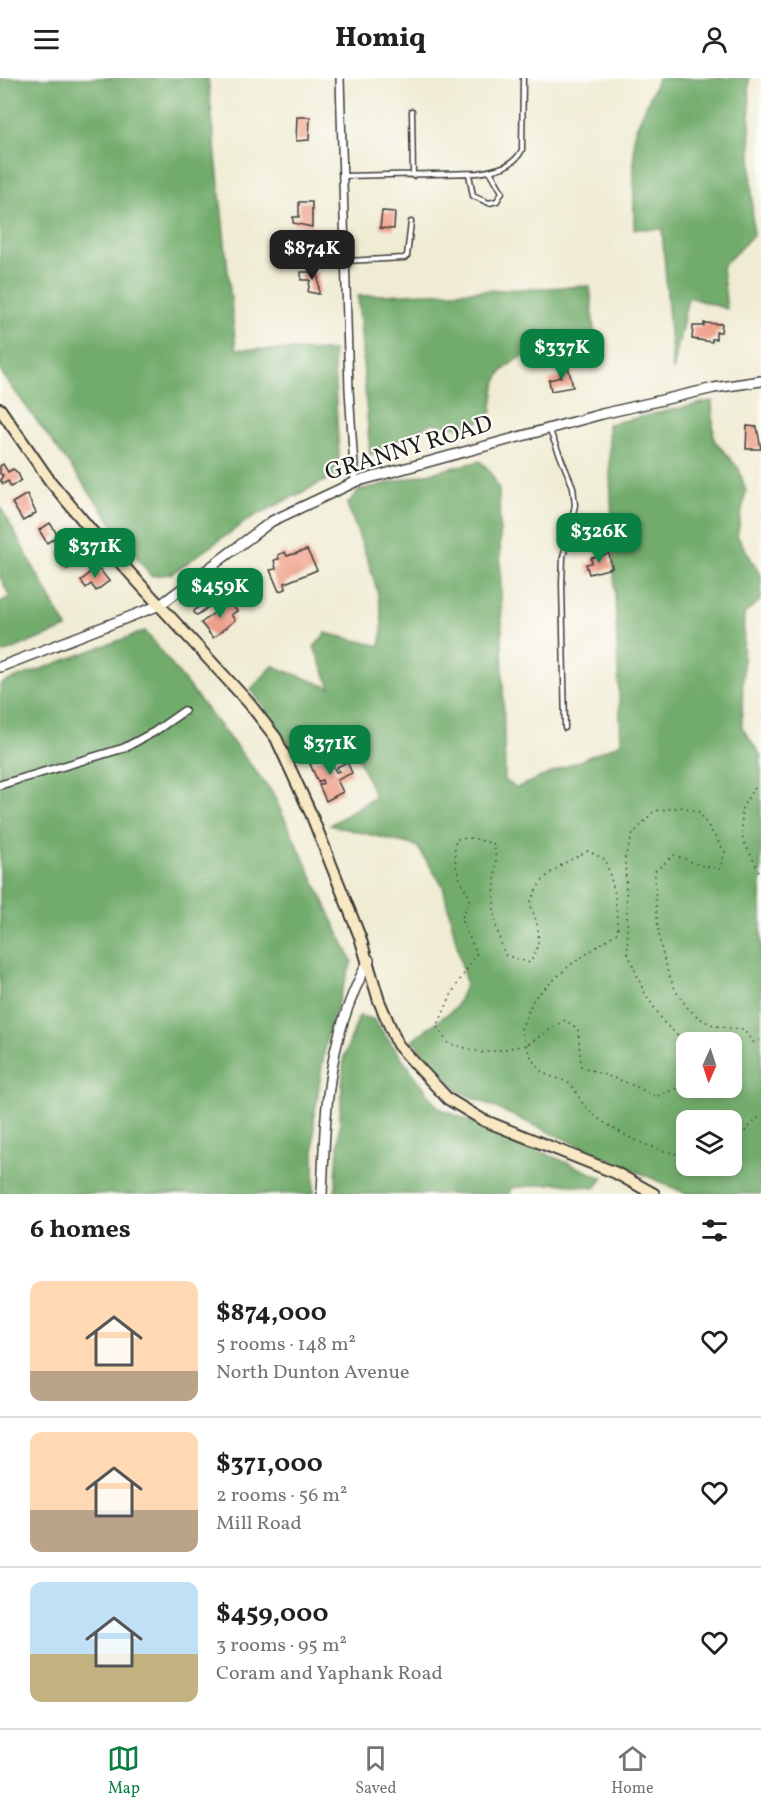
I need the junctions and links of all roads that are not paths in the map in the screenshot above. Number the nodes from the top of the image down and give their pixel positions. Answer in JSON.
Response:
{"nodes":[{"id":1,"x":340,"y":78,"type":"edge"},
{"id":2,"x":523,"y":78,"type":"edge"},
{"id":3,"x":412,"y":111,"type":"dead end"},
{"id":4,"x":490,"y":171,"type":"junction"},
{"id":5,"x":469,"y":174,"type":"junction"},
{"id":6,"x":343,"y":176,"type":"junction"},
{"id":7,"x":413,"y":176,"type":"junction"},
{"id":8,"x":411,"y":222,"type":"dead end"},
{"id":9,"x":345,"y":261,"type":"junction"},
{"id":10,"x":761,"y":381,"type":"edge"},
{"id":11,"x":0,"y":409,"type":"edge"},
{"id":12,"x":549,"y":428,"type":"junction"},
{"id":13,"x":355,"y":482,"type":"junction"},
{"id":14,"x":213,"y":566,"type":"junction"},
{"id":15,"x":160,"y":606,"type":"junction"},
{"id":16,"x":197,"y":612,"type":"dead end"},
{"id":17,"x":0,"y":668,"type":"edge"},
{"id":18,"x":184,"y":711,"type":"dead end"},
{"id":19,"x":565,"y":728,"type":"dead end"},
{"id":20,"x":0,"y":785,"type":"edge"},
{"id":21,"x":369,"y":960,"type":"junction"},
{"id":22,"x":322,"y":1194,"type":"edge"},
{"id":23,"x":654,"y":1194,"type":"edge"}],
"edges":[{"from":1,"to":6,"type":"street"},
{"from":2,"to":4,"type":"lane"},
{"from":3,"to":7,"type":"lane"},
{"from":4,"to":5,"type":"lane"},
{"from":4,"to":5,"type":"lane"},
{"from":5,"to":7,"type":"lane"},
{"from":6,"to":7,"type":"lane"},
{"from":6,"to":9,"type":"street"},
{"from":8,"to":9,"type":"lane"},
{"from":9,"to":13,"type":"street"},
{"from":10,"to":12,"type":"street","name":"GRANNY ROAD"},
{"from":11,"to":15,"type":"main road"},
{"from":12,"to":13,"type":"street","name":"GRANNY ROAD"},
{"from":12,"to":19,"type":"lane"},
{"from":13,"to":14,"type":"street","name":"GRANNY ROAD"},
{"from":14,"to":15,"type":"street","name":"GRANNY ROAD"},
{"from":14,"to":16,"type":"lane"},
{"from":15,"to":17,"type":"street","name":"GRANNY ROAD"},
{"from":15,"to":21,"type":"main road"},
{"from":18,"to":20,"type":"street"},
{"from":21,"to":22,"type":"street"},
{"from":21,"to":23,"type":"main road"}]}
